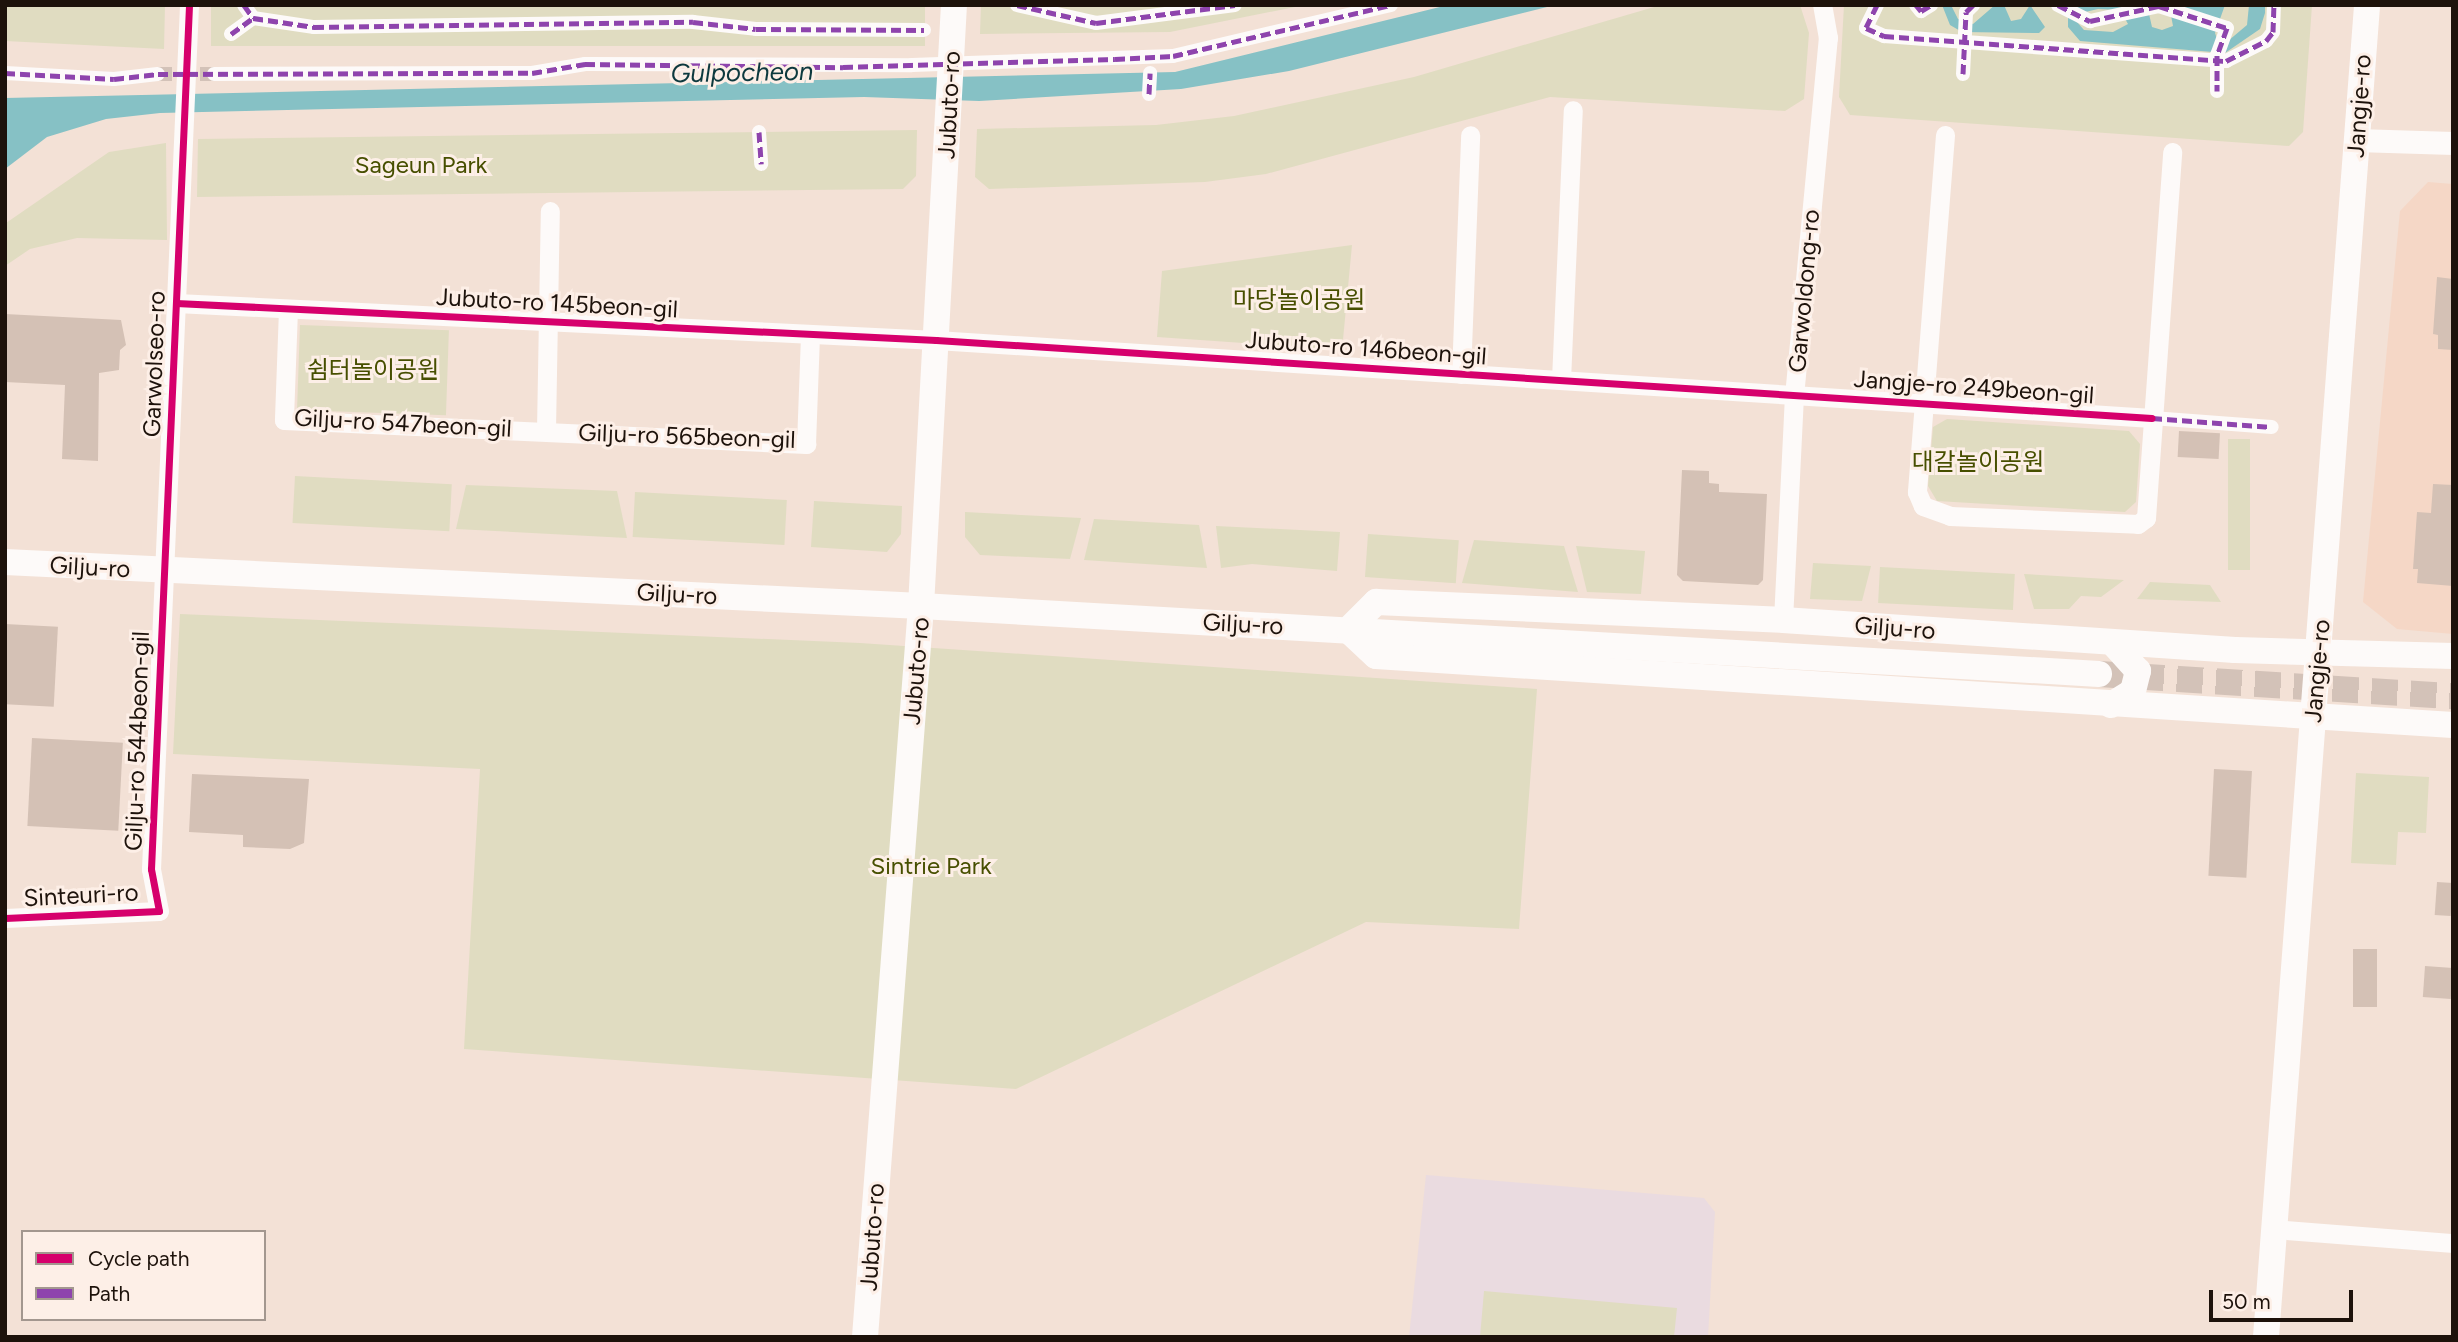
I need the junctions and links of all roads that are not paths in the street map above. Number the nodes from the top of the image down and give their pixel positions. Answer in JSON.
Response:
{"nodes":[{"id":1,"x":189,"y":5,"type":"edge"},
{"id":2,"x":244,"y":5,"type":"edge"},
{"id":3,"x":954,"y":5,"type":"edge"},
{"id":4,"x":1017,"y":5,"type":"edge"},
{"id":5,"x":1235,"y":5,"type":"edge"},
{"id":6,"x":1391,"y":5,"type":"edge"},
{"id":7,"x":1822,"y":5,"type":"edge"},
{"id":8,"x":1877,"y":5,"type":"edge"},
{"id":9,"x":1916,"y":5,"type":"edge"},
{"id":10,"x":1931,"y":5,"type":"edge"},
{"id":11,"x":1973,"y":5,"type":"edge"},
{"id":12,"x":2274,"y":5,"type":"edge"},
{"id":13,"x":2367,"y":5,"type":"edge"},
{"id":14,"x":2061,"y":7,"type":"edge"},
{"id":15,"x":2151,"y":7,"type":"edge"},
{"id":16,"x":253,"y":18,"type":"junction"},
{"id":17,"x":924,"y":30,"type":"dead end"},
{"id":18,"x":231,"y":34,"type":"dead end"},
{"id":19,"x":1965,"y":40,"type":"junction"},
{"id":20,"x":2217,"y":58,"type":"junction"},
{"id":21,"x":1150,"y":73,"type":"dead end"},
{"id":22,"x":5,"y":74,"type":"edge"},
{"id":23,"x":158,"y":74,"type":"tunnel mouth"},
{"id":24,"x":1963,"y":74,"type":"dead end"},
{"id":25,"x":214,"y":75,"type":"tunnel mouth"},
{"id":26,"x":2217,"y":91,"type":"dead end"},
{"id":27,"x":1149,"y":94,"type":"dead end"},
{"id":28,"x":1573,"y":110,"type":"dead end"},
{"id":29,"x":760,"y":132,"type":"dead end"},
{"id":30,"x":1470,"y":135,"type":"dead end"},
{"id":31,"x":1945,"y":135,"type":"dead end"},
{"id":32,"x":2356,"y":140,"type":"junction"},
{"id":33,"x":2453,"y":143,"type":"edge"},
{"id":34,"x":2172,"y":152,"type":"dead end"},
{"id":35,"x":761,"y":164,"type":"dead end"},
{"id":36,"x":550,"y":211,"type":"dead end"},
{"id":37,"x":176,"y":303,"type":"junction"},
{"id":38,"x":288,"y":309,"type":"junction"},
{"id":39,"x":547,"y":321,"type":"junction"},
{"id":40,"x":810,"y":335,"type":"junction"},
{"id":41,"x":936,"y":340,"type":"junction"},
{"id":42,"x":1461,"y":374,"type":"junction"},
{"id":43,"x":1561,"y":380,"type":"junction"},
{"id":44,"x":1794,"y":396,"type":"junction"},
{"id":45,"x":1925,"y":404,"type":"junction"},
{"id":46,"x":2152,"y":418,"type":"junction"},
{"id":47,"x":2272,"y":427,"type":"dead end"},
{"id":48,"x":546,"y":430,"type":"junction"},
{"id":49,"x":5,"y":562,"type":"edge"},
{"id":50,"x":165,"y":571,"type":"junction"},
{"id":51,"x":921,"y":606,"type":"junction"},
{"id":52,"x":1783,"y":620,"type":"junction"},
{"id":53,"x":1348,"y":630,"type":"junction"},
{"id":54,"x":2113,"y":643,"type":"junction"},
{"id":55,"x":2319,"y":653,"type":"junction"},
{"id":56,"x":2453,"y":656,"type":"edge"},
{"id":57,"x":2099,"y":674,"type":"tunnel mouth"},
{"id":58,"x":2111,"y":705,"type":"junction"},
{"id":59,"x":2313,"y":715,"type":"junction"},
{"id":60,"x":2453,"y":725,"type":"edge"},
{"id":61,"x":159,"y":911,"type":"joint"},
{"id":62,"x":5,"y":918,"type":"edge"},
{"id":63,"x":2274,"y":1229,"type":"junction"},
{"id":64,"x":2453,"y":1243,"type":"edge"},
{"id":65,"x":864,"y":1337,"type":"edge"},
{"id":66,"x":2266,"y":1337,"type":"edge"}],
"edges":[{"from":1,"to":37,"type":"street","name":"Garwolseo-ro"},
{"from":2,"to":16,"type":"street"},
{"from":3,"to":41,"type":"main road","name":"Jubuto-ro"},
{"from":4,"to":5,"type":"street"},
{"from":6,"to":25,"type":"street"},
{"from":7,"to":44,"type":"street","name":"Garwoldong-ro"},
{"from":8,"to":19,"type":"street"},
{"from":9,"to":10,"type":"street"},
{"from":11,"to":19,"type":"street"},
{"from":12,"to":20,"type":"street"},
{"from":13,"to":32,"type":"main road","name":"Jangje-ro"},
{"from":14,"to":15,"type":"street"},
{"from":15,"to":20,"type":"street"},
{"from":16,"to":17,"type":"street"},
{"from":16,"to":18,"type":"street"},
{"from":19,"to":20,"type":"street"},
{"from":19,"to":24,"type":"street"},
{"from":20,"to":26,"type":"street"},
{"from":21,"to":27,"type":"street"},
{"from":22,"to":23,"type":"street"},
{"from":28,"to":43,"type":"street"},
{"from":29,"to":35,"type":"street"},
{"from":30,"to":42,"type":"street"},
{"from":31,"to":45,"type":"street","name":"Jangje-ro 249beon-gil"},
{"from":32,"to":33,"type":"street"},
{"from":32,"to":55,"type":"main road","name":"Jangje-ro"},
{"from":34,"to":46,"type":"street","name":"Jangje-ro 249beon-gil"},
{"from":36,"to":39,"type":"street","name":"Jubuto-ro 145beon-gil"},
{"from":37,"to":38,"type":"street","name":"Jubuto-ro 145beon-gil"},
{"from":37,"to":50,"type":"street","name":"Garwolseo-ro"},
{"from":38,"to":39,"type":"street","name":"Jubuto-ro 145beon-gil"},
{"from":38,"to":48,"type":"street","name":"Gilju-ro 547beon-gil"},
{"from":39,"to":40,"type":"street","name":"Jubuto-ro 145beon-gil"},
{"from":39,"to":48,"type":"street","name":"Jubuto-ro 145beon-gil"},
{"from":40,"to":41,"type":"street","name":"Jubuto-ro 145beon-gil"},
{"from":40,"to":48,"type":"street","name":"Gilju-ro 565beon-gil"},
{"from":41,"to":42,"type":"street","name":"Jubuto-ro 146beon-gil"},
{"from":41,"to":51,"type":"main road","name":"Jubuto-ro"},
{"from":42,"to":43,"type":"street","name":"Jubuto-ro 146beon-gil"},
{"from":43,"to":44,"type":"street","name":"Jubuto-ro 146beon-gil"},
{"from":44,"to":45,"type":"street","name":"Jangje-ro 249beon-gil"},
{"from":44,"to":52,"type":"street","name":"Garwoldong-ro"},
{"from":45,"to":46,"type":"street","name":"Jangje-ro 249beon-gil"},
{"from":45,"to":46,"type":"street","name":"Jangje-ro 249beon-gil"},
{"from":46,"to":47,"type":"street"},
{"from":49,"to":50,"type":"main road","name":"Gilju-ro"},
{"from":50,"to":51,"type":"main road","name":"Gilju-ro"},
{"from":50,"to":61,"type":"street","name":"Gilju-ro 544beon-gil"},
{"from":51,"to":53,"type":"main road","name":"Gilju-ro"},
{"from":51,"to":65,"type":"main road","name":"Jubuto-ro"},
{"from":52,"to":53,"type":"main road","name":"Gilju-ro"},
{"from":52,"to":54,"type":"main road","name":"Gilju-ro"},
{"from":53,"to":57,"type":"main road","name":"Gilju-ro"},
{"from":53,"to":58,"type":"main road"},
{"from":54,"to":55,"type":"main road","name":"Gilju-ro"},
{"from":54,"to":58,"type":"main road"},
{"from":55,"to":56,"type":"main road","name":"Gilju-ro"},
{"from":55,"to":59,"type":"main road","name":"Jangje-ro"},
{"from":58,"to":59,"type":"main road"},
{"from":59,"to":60,"type":"main road"},
{"from":59,"to":63,"type":"main road","name":"Jangje-ro"},
{"from":61,"to":62,"type":"street","name":"Sinteuri-ro"},
{"from":63,"to":64,"type":"street"},
{"from":63,"to":66,"type":"main road","name":"Jangje-ro"}]}
